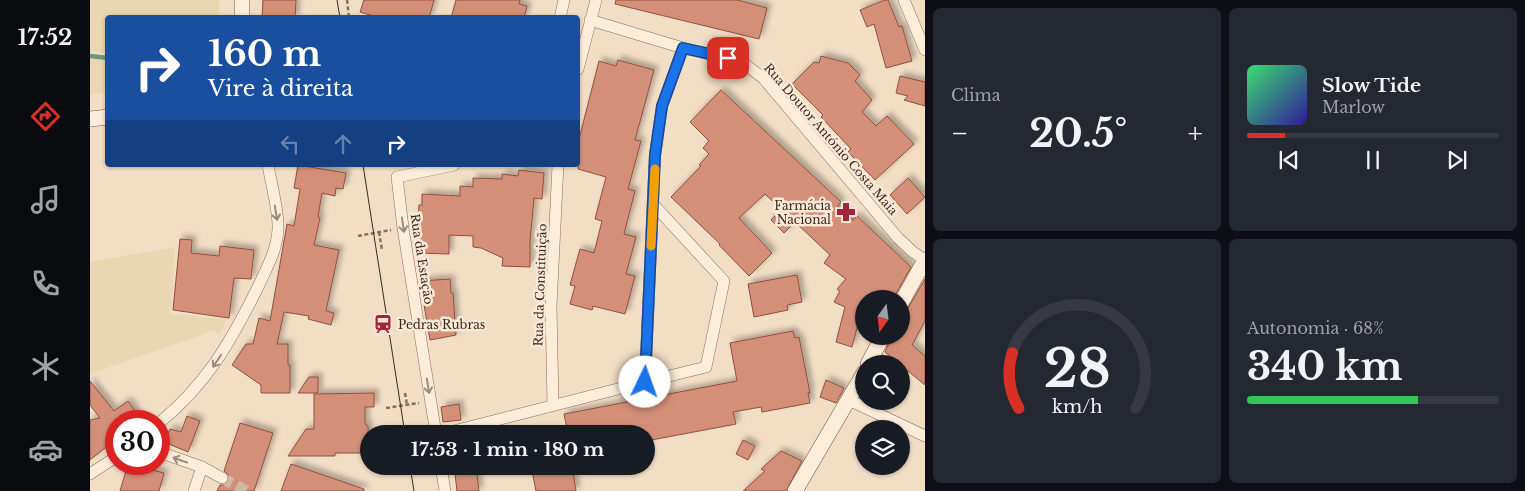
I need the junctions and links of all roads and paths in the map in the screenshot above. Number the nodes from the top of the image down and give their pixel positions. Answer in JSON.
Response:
{"nodes":[{"id":1,"x":242,"y":0,"type":"edge"},
{"id":2,"x":347,"y":0,"type":"edge"},
{"id":3,"x":564,"y":0,"type":"edge"},
{"id":4,"x":596,"y":0,"type":"edge"},
{"id":5,"x":904,"y":0,"type":"edge"},
{"id":6,"x":242,"y":15,"type":"edge"},
{"id":7,"x":350,"y":15,"type":"edge"},
{"id":8,"x":561,"y":15,"type":"edge"},
{"id":9,"x":590,"y":20,"type":"junction"},
{"id":10,"x":683,"y":48,"type":"junction"},
{"id":11,"x":925,"y":50,"type":"edge"},
{"id":12,"x":580,"y":61,"type":"edge"},
{"id":13,"x":105,"y":117,"type":"edge"},
{"id":14,"x":90,"y":120,"type":"edge"},
{"id":15,"x":268,"y":167,"type":"edge"},
{"id":16,"x":444,"y":167,"type":"edge"},
{"id":17,"x":558,"y":167,"type":"edge"},
{"id":18,"x":653,"y":204,"type":"junction"},
{"id":19,"x":403,"y":228,"type":"junction"},
{"id":20,"x":380,"y":232,"type":"junction"},
{"id":21,"x":358,"y":236,"type":"dead end"},
{"id":22,"x":382,"y":250,"type":"dead end"},
{"id":23,"x":925,"y":260,"type":"edge"},
{"id":24,"x":908,"y":290,"type":"edge"},
{"id":25,"x":645,"y":382,"type":"junction"},
{"id":26,"x":855,"y":389,"type":"edge"},
{"id":27,"x":405,"y":393,"type":"dead end"},
{"id":28,"x":849,"y":400,"type":"junction"},
{"id":29,"x":431,"y":401,"type":"junction"},
{"id":30,"x":407,"y":405,"type":"junction"},
{"id":31,"x":553,"y":405,"type":"junction"},
{"id":32,"x":386,"y":408,"type":"dead end"},
{"id":33,"x":170,"y":414,"type":"edge"},
{"id":34,"x":435,"y":425,"type":"edge"},
{"id":35,"x":476,"y":425,"type":"edge"},
{"id":36,"x":925,"y":436,"type":"edge"},
{"id":37,"x":170,"y":456,"type":"edge"},
{"id":38,"x":105,"y":464,"type":"edge"},
{"id":39,"x":202,"y":467,"type":"junction"},
{"id":40,"x":90,"y":474,"type":"edge"},
{"id":41,"x":442,"y":475,"type":"edge"},
{"id":42,"x":222,"y":478,"type":"tunnel mouth"},
{"id":43,"x":194,"y":491,"type":"edge"},
{"id":44,"x":445,"y":491,"type":"edge"},
{"id":45,"x":795,"y":491,"type":"edge"}],
"edges":[{"from":1,"to":6,"type":"main road"},
{"from":2,"to":7,"type":"path"},
{"from":3,"to":8,"type":"street"},
{"from":4,"to":9,"type":"street"},
{"from":5,"to":11,"type":"street"},
{"from":9,"to":10,"type":"street","name":"Rua Doutor António Costa Maia"},
{"from":9,"to":12,"type":"street"},
{"from":10,"to":18,"type":"street"},
{"from":10,"to":23,"type":"street","name":"Rua Doutor António Costa Maia"},
{"from":13,"to":14,"type":"main road"},
{"from":15,"to":33,"type":"street","one_way":true},
{"from":16,"to":19,"type":"street","name":"Rua da Estação","one_way":true},
{"from":17,"to":31,"type":"street","name":"Rua da Constituição"},
{"from":18,"to":25,"type":"street"},
{"from":18,"to":25,"type":"street"},
{"from":19,"to":20,"type":"path"},
{"from":19,"to":29,"type":"street","name":"Rua da Estação","one_way":true},
{"from":20,"to":21,"type":"path"},
{"from":20,"to":22,"type":"path"},
{"from":23,"to":24,"type":"main road"},
{"from":25,"to":31,"type":"street"},
{"from":26,"to":28,"type":"main road"},
{"from":27,"to":30,"type":"path"},
{"from":28,"to":36,"type":"street"},
{"from":28,"to":45,"type":"main road"},
{"from":29,"to":30,"type":"path"},
{"from":29,"to":34,"type":"street","name":"Rua da Estação"},
{"from":30,"to":32,"type":"path"},
{"from":31,"to":35,"type":"street"},
{"from":39,"to":37,"type":"street","one_way":true},
{"from":38,"to":40,"type":"street"},
{"from":39,"to":42,"type":"street"},
{"from":39,"to":43,"type":"street"},
{"from":41,"to":44,"type":"street"}]}
